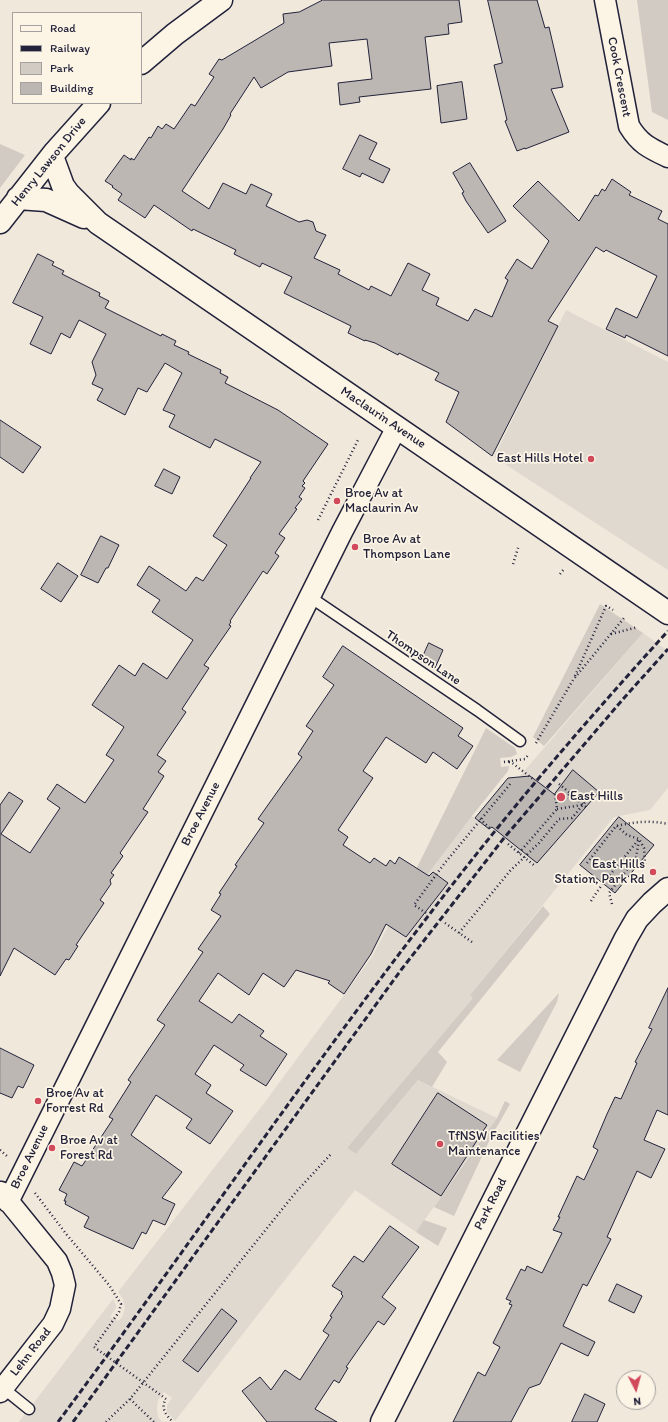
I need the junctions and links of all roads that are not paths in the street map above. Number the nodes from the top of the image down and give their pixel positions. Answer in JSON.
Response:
{"nodes":[{"id":1,"x":222,"y":0,"type":"edge"},
{"id":2,"x":605,"y":0,"type":"edge"},
{"id":3,"x":142,"y":62,"type":"edge"},
{"id":4,"x":98,"y":104,"type":"edge"},
{"id":5,"x":52,"y":156,"type":"junction"},
{"id":6,"x":668,"y":157,"type":"edge"},
{"id":7,"x":18,"y":198,"type":"junction"},
{"id":8,"x":0,"y":222,"type":"edge"},
{"id":9,"x":98,"y":223,"type":"junction"},
{"id":10,"x":397,"y":427,"type":"junction"},
{"id":11,"x":310,"y":597,"type":"junction"},
{"id":12,"x":668,"y":613,"type":"edge"},
{"id":13,"x":520,"y":741,"type":"dead end"},
{"id":14,"x":668,"y":889,"type":"edge"},
{"id":15,"x":4,"y":1197,"type":"edge"},
{"id":16,"x":2,"y":1390,"type":"edge"},
{"id":17,"x":28,"y":1409,"type":"dead end"},
{"id":18,"x":382,"y":1422,"type":"edge"}],
"edges":[{"from":1,"to":3,"type":"main road"},
{"from":2,"to":6,"type":"street","name":"Cook Crescent"},
{"from":4,"to":5,"type":"main road","name":"Henry Lawson Drive"},
{"from":5,"to":7,"type":"main road","name":"Henry Lawson Drive"},
{"from":5,"to":9,"type":"main road","name":"Maclaurin Avenue"},
{"from":7,"to":8,"type":"main road","name":"Henry Lawson Drive"},
{"from":7,"to":9,"type":"main road","name":"Maclaurin Avenue"},
{"from":9,"to":10,"type":"main road","name":"Maclaurin Avenue"},
{"from":10,"to":11,"type":"street","name":"Broe Avenue"},
{"from":10,"to":12,"type":"main road","name":"Maclaurin Avenue"},
{"from":11,"to":13,"type":"lane","name":"Thompson Lane"},
{"from":11,"to":15,"type":"street","name":"Broe Avenue"},
{"from":14,"to":18,"type":"main road","name":"Park Road"},
{"from":15,"to":16,"type":"street","name":"Lehn Road"},
{"from":16,"to":17,"type":"lane"}]}
